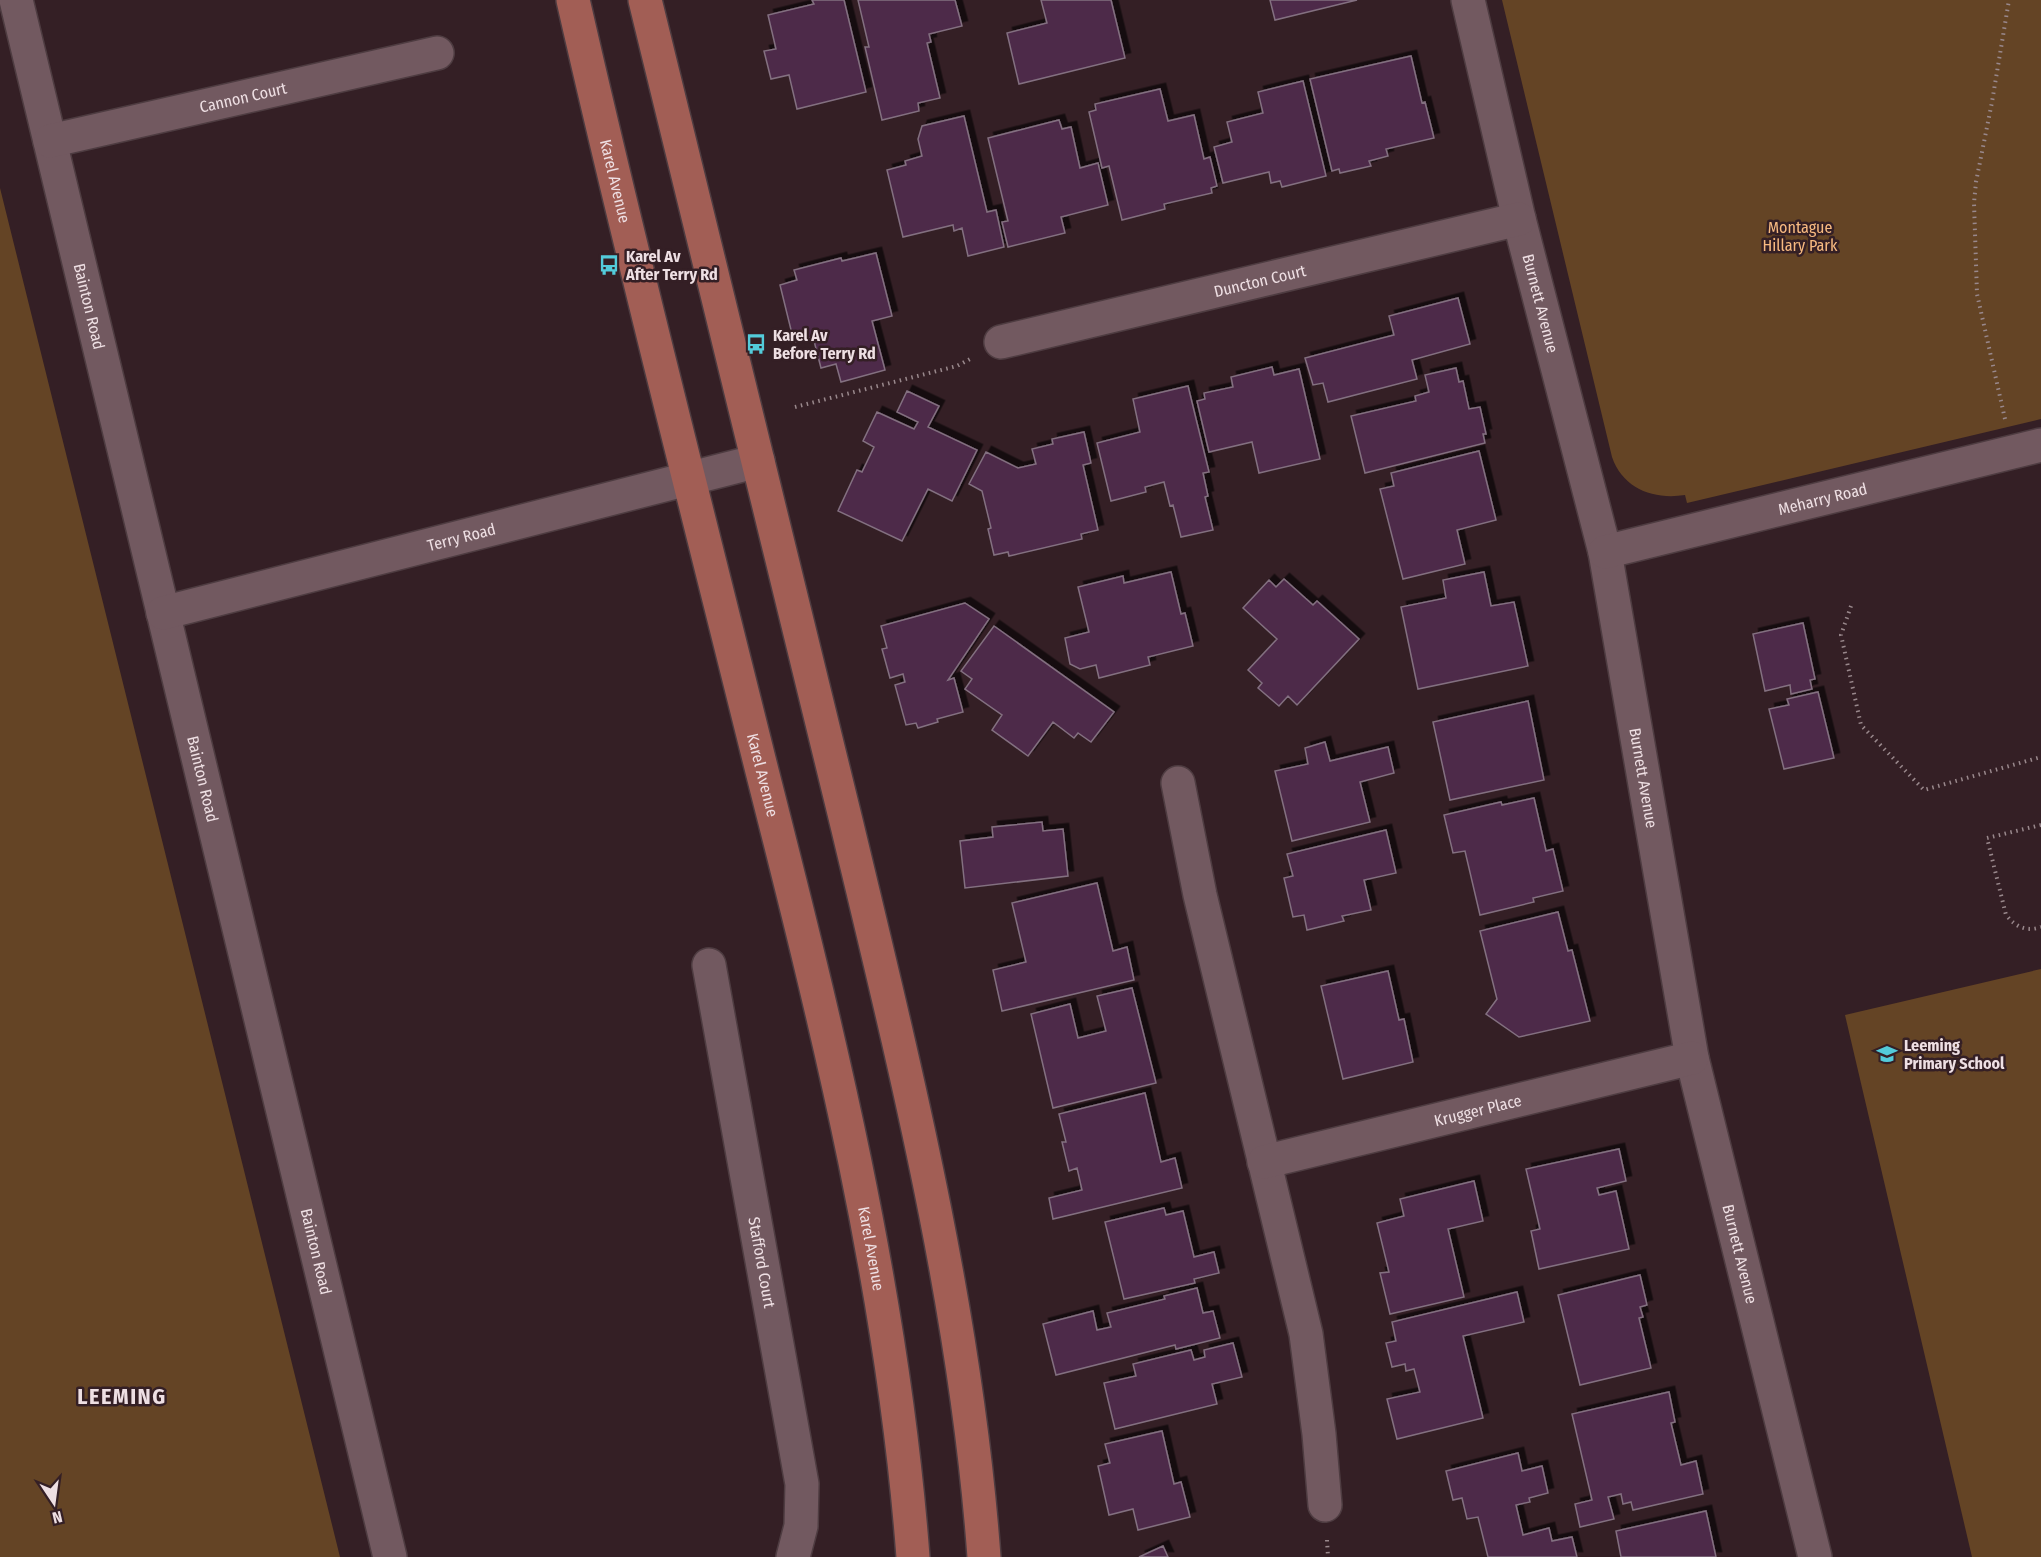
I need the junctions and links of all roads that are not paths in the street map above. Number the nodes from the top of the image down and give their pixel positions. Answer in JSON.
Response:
{"nodes":[{"id":1,"x":16,"y":0,"type":"edge"},
{"id":2,"x":573,"y":0,"type":"edge"},
{"id":3,"x":645,"y":0,"type":"edge"},
{"id":4,"x":1468,"y":0,"type":"edge"},
{"id":5,"x":437,"y":53,"type":"dead end"},
{"id":6,"x":50,"y":141,"type":"junction"},
{"id":7,"x":1519,"y":219,"type":"junction"},
{"id":8,"x":1001,"y":342,"type":"road end"},
{"id":9,"x":2041,"y":445,"type":"edge"},
{"id":10,"x":758,"y":461,"type":"junction"},
{"id":11,"x":689,"y":479,"type":"junction"},
{"id":12,"x":1605,"y":552,"type":"junction"},
{"id":13,"x":163,"y":614,"type":"junction"},
{"id":14,"x":1178,"y":783,"type":"dead end"},
{"id":15,"x":709,"y":965,"type":"dead end"},
{"id":16,"x":1692,"y":1058,"type":"junction"},
{"id":17,"x":1264,"y":1162,"type":"junction"},
{"id":18,"x":1325,"y":1505,"type":"dead end"},
{"id":19,"x":390,"y":1557,"type":"edge"},
{"id":20,"x":793,"y":1557,"type":"edge"},
{"id":21,"x":913,"y":1557,"type":"edge"},
{"id":22,"x":984,"y":1557,"type":"edge"},
{"id":23,"x":1815,"y":1557,"type":"edge"}],
"edges":[{"from":1,"to":6,"type":"street","name":"Bainton Road"},
{"from":2,"to":11,"type":"main road","name":"Karel Avenue"},
{"from":3,"to":10,"type":"main road"},
{"from":4,"to":7,"type":"street","name":"Burnett Avenue"},
{"from":5,"to":6,"type":"street","name":"Cannon Court"},
{"from":6,"to":13,"type":"street","name":"Bainton Road"},
{"from":7,"to":8,"type":"street","name":"Duncton Court"},
{"from":7,"to":12,"type":"street","name":"Burnett Avenue"},
{"from":9,"to":12,"type":"street","name":"Meharry Road"},
{"from":10,"to":11,"type":"street","name":"Terry Road"},
{"from":10,"to":22,"type":"main road"},
{"from":11,"to":13,"type":"street","name":"Terry Road"},
{"from":11,"to":21,"type":"main road","name":"Karel Avenue"},
{"from":12,"to":16,"type":"street","name":"Burnett Avenue"},
{"from":13,"to":19,"type":"street","name":"Bainton Road"},
{"from":14,"to":17,"type":"street"},
{"from":15,"to":20,"type":"street","name":"Stafford Court"},
{"from":16,"to":17,"type":"street","name":"Krugger Place"},
{"from":16,"to":23,"type":"street","name":"Burnett Avenue"},
{"from":17,"to":18,"type":"street"}]}
